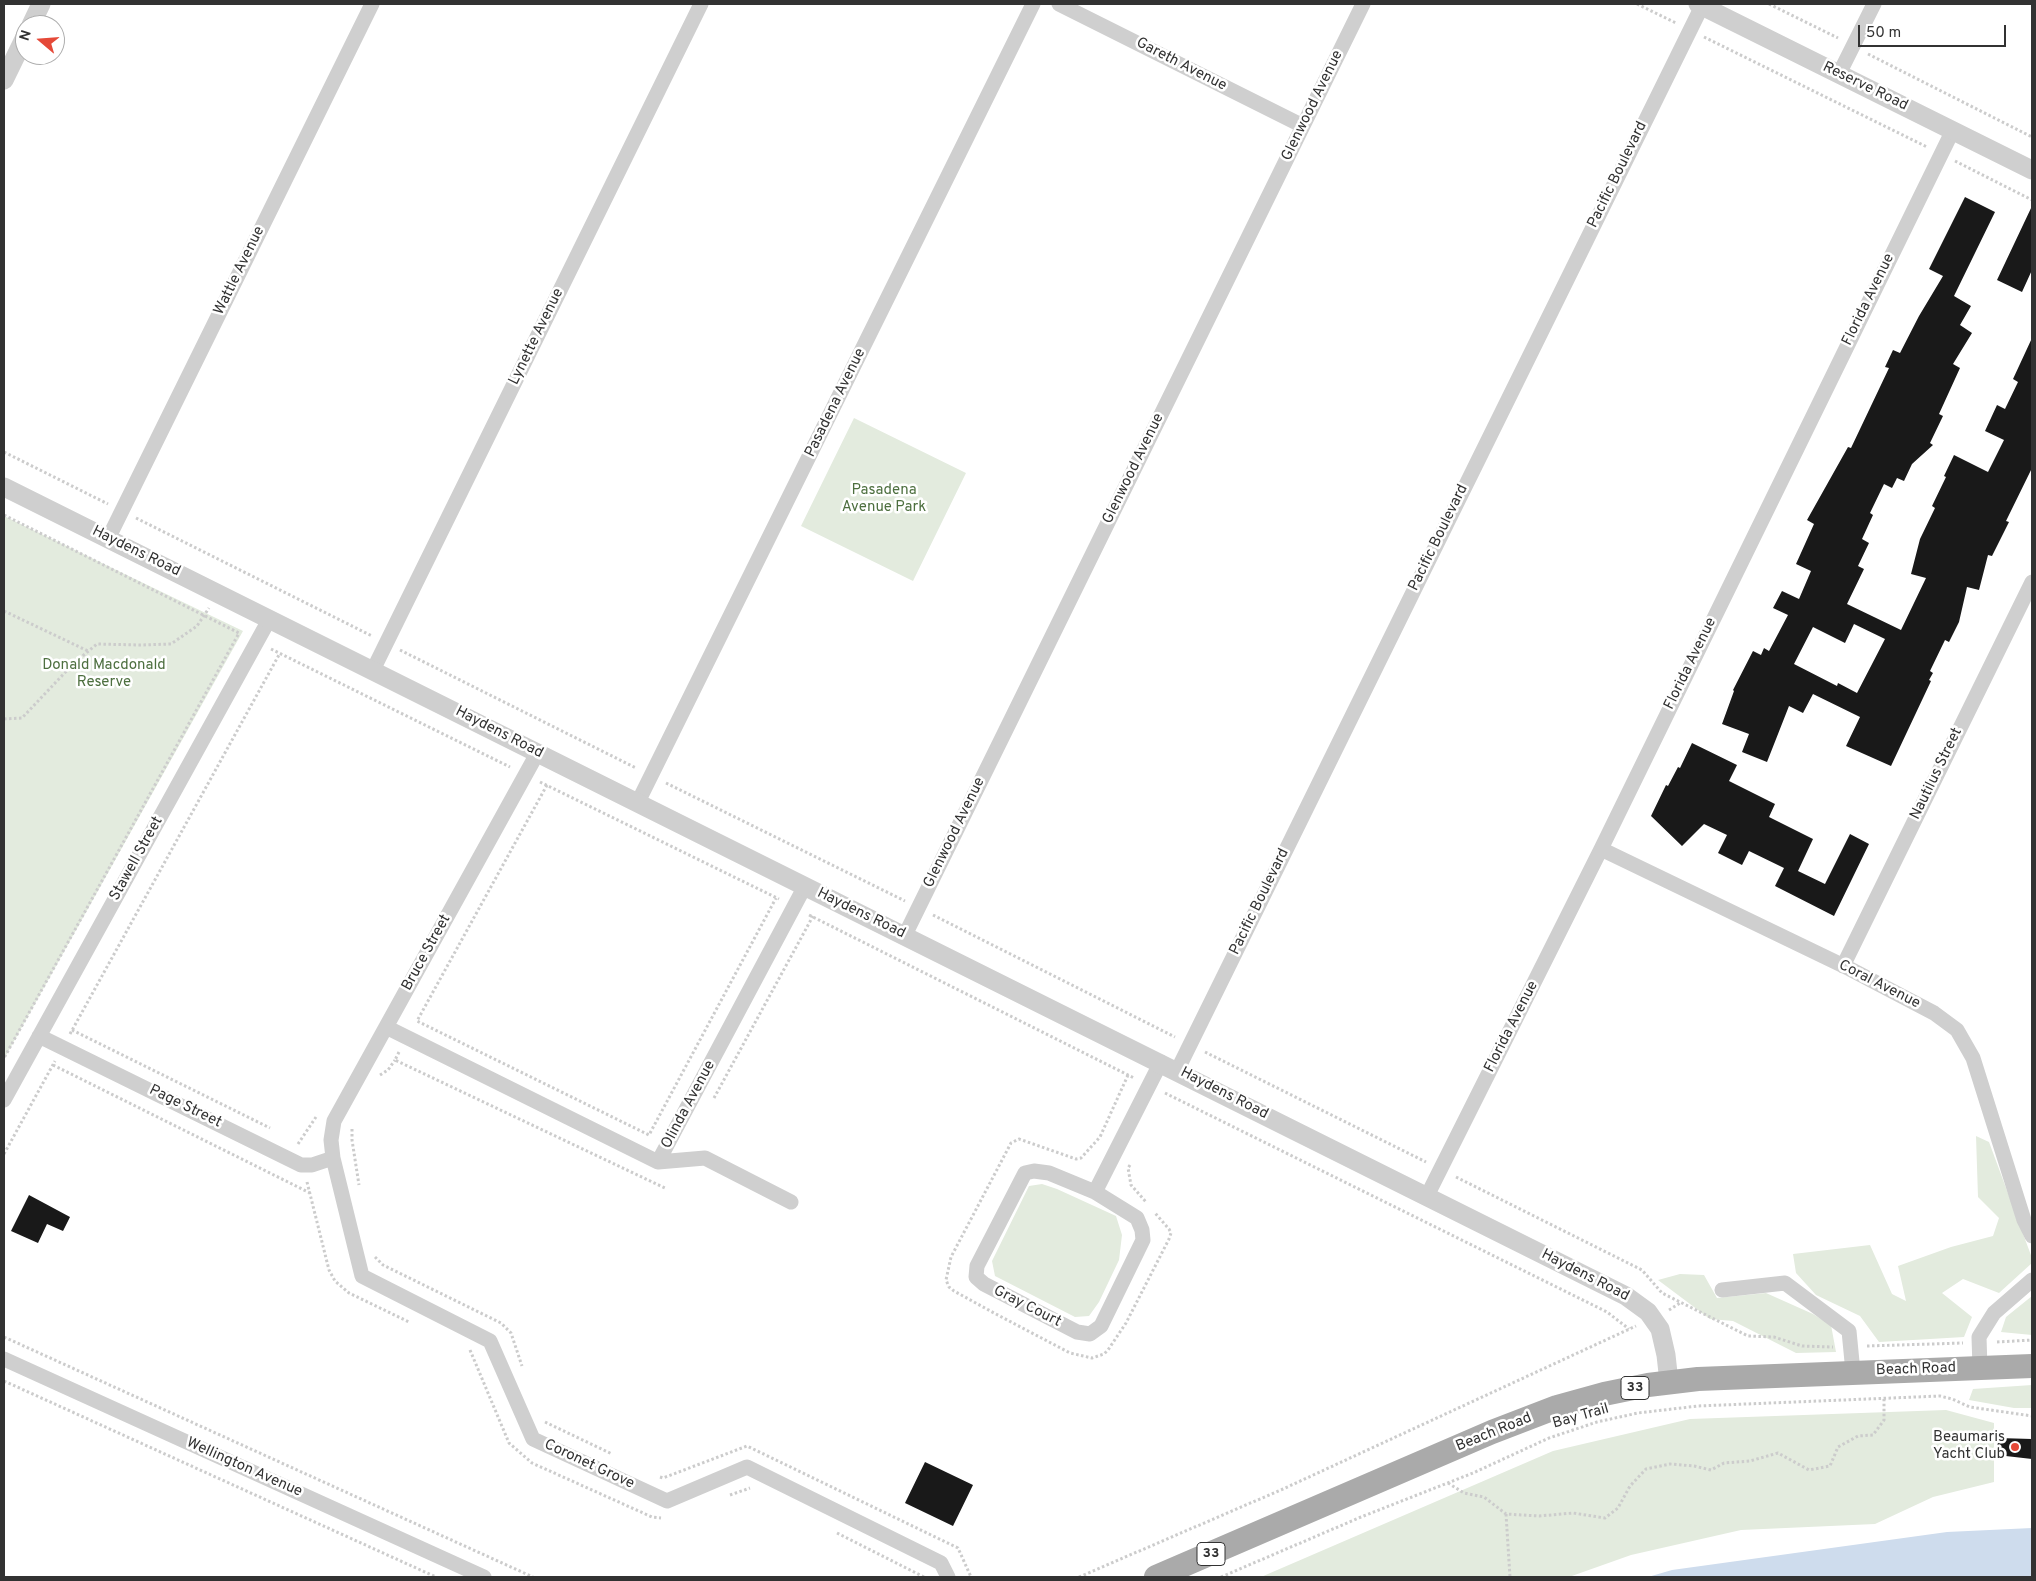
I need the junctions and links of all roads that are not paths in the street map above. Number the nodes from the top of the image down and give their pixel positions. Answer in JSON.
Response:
{"nodes":[{"id":1,"x":372,"y":4,"type":"edge"},
{"id":2,"x":701,"y":4,"type":"edge"},
{"id":3,"x":1034,"y":4,"type":"edge"},
{"id":4,"x":1059,"y":4,"type":"edge"},
{"id":5,"x":1363,"y":4,"type":"edge"},
{"id":6,"x":1874,"y":4,"type":"edge"},
{"id":7,"x":1700,"y":5,"type":"edge"},
{"id":8,"x":15,"y":57,"type":"edge"},
{"id":9,"x":1839,"y":74,"type":"junction"},
{"id":10,"x":4,"y":80,"type":"edge"},
{"id":11,"x":1303,"y":126,"type":"junction"},
{"id":12,"x":1953,"y":130,"type":"junction"},
{"id":13,"x":2032,"y":170,"type":"edge"},
{"id":14,"x":4,"y":487,"type":"edge"},
{"id":15,"x":108,"y":538,"type":"junction"},
{"id":16,"x":2032,"y":582,"type":"edge"},
{"id":17,"x":270,"y":618,"type":"junction"},
{"id":18,"x":373,"y":670,"type":"junction"},
{"id":19,"x":538,"y":752,"type":"junction"},
{"id":20,"x":638,"y":802,"type":"junction"},
{"id":21,"x":1601,"y":849,"type":"junction"},
{"id":22,"x":805,"y":886,"type":"junction"},
{"id":23,"x":905,"y":935,"type":"junction"},
{"id":24,"x":1843,"y":966,"type":"junction"},
{"id":25,"x":386,"y":1027,"type":"junction"},
{"id":26,"x":39,"y":1036,"type":"junction"},
{"id":27,"x":1160,"y":1062,"type":"junction"},
{"id":28,"x":1177,"y":1071,"type":"junction"},
{"id":29,"x":4,"y":1100,"type":"edge"},
{"id":30,"x":333,"y":1158,"type":"junction"},
{"id":31,"x":658,"y":1162,"type":"junction"},
{"id":32,"x":1095,"y":1192,"type":"junction"},
{"id":33,"x":1427,"y":1196,"type":"junction"},
{"id":34,"x":791,"y":1202,"type":"dead end"},
{"id":35,"x":2032,"y":1236,"type":"edge"},
{"id":36,"x":2032,"y":1280,"type":"edge"},
{"id":37,"x":1722,"y":1290,"type":"dead end"},
{"id":38,"x":4,"y":1359,"type":"edge"},
{"id":39,"x":2032,"y":1366,"type":"edge"},
{"id":40,"x":1980,"y":1368,"type":"junction"},
{"id":41,"x":1853,"y":1372,"type":"junction"},
{"id":42,"x":1669,"y":1382,"type":"junction"},
{"id":43,"x":484,"y":1577,"type":"edge"},
{"id":44,"x":948,"y":1577,"type":"edge"},
{"id":45,"x":1156,"y":1577,"type":"edge"}],
"edges":[{"from":1,"to":15,"type":"street","name":"Wattle Avenue"},
{"from":2,"to":18,"type":"street","name":"Lynette Avenue"},
{"from":3,"to":20,"type":"street","name":"Pasadena Avenue"},
{"from":4,"to":11,"type":"street","name":"Gareth Avenue"},
{"from":5,"to":11,"type":"street","name":"Glenwood Avenue"},
{"from":6,"to":9,"type":"street"},
{"from":7,"to":9,"type":"street","name":"Reserve Road"},
{"from":7,"to":28,"type":"street","name":"Pacific Boulevard"},
{"from":8,"to":10,"type":"street"},
{"from":9,"to":12,"type":"street","name":"Reserve Road"},
{"from":11,"to":23,"type":"street","name":"Glenwood Avenue"},
{"from":12,"to":13,"type":"street","name":"Reserve Road"},
{"from":12,"to":21,"type":"street","name":"Florida Avenue"},
{"from":14,"to":15,"type":"street","name":"Haydens Road"},
{"from":15,"to":17,"type":"street","name":"Haydens Road"},
{"from":16,"to":24,"type":"street","name":"Nautilus Street"},
{"from":17,"to":18,"type":"street","name":"Haydens Road"},
{"from":17,"to":26,"type":"street","name":"Stawell Street"},
{"from":18,"to":19,"type":"street","name":"Haydens Road"},
{"from":19,"to":20,"type":"street","name":"Haydens Road"},
{"from":19,"to":25,"type":"street","name":"Bruce Street"},
{"from":20,"to":22,"type":"street","name":"Haydens Road"},
{"from":21,"to":24,"type":"street","name":"Coral Avenue"},
{"from":21,"to":33,"type":"street","name":"Florida Avenue"},
{"from":22,"to":23,"type":"street","name":"Haydens Road"},
{"from":22,"to":31,"type":"street","name":"Olinda Avenue"},
{"from":23,"to":27,"type":"street","name":"Haydens Road"},
{"from":24,"to":35,"type":"street","name":"Coral Avenue"},
{"from":25,"to":30,"type":"street","name":"Bruce Street"},
{"from":25,"to":31,"type":"street","name":"Olinda Avenue"},
{"from":26,"to":29,"type":"street","name":"Stawell Street"},
{"from":26,"to":30,"type":"street","name":"Page Street"},
{"from":27,"to":28,"type":"street","name":"Haydens Road"},
{"from":27,"to":32,"type":"street"},
{"from":28,"to":33,"type":"street","name":"Haydens Road"},
{"from":30,"to":44,"type":"street","name":"Coronet Grove"},
{"from":31,"to":34,"type":"street"},
{"from":32,"to":32,"type":"street","name":"Gray Court"},
{"from":33,"to":42,"type":"street","name":"Haydens Road"},
{"from":36,"to":40,"type":"street"},
{"from":37,"to":41,"type":"street"},
{"from":38,"to":43,"type":"street","name":"Wellington Avenue"},
{"from":39,"to":40,"type":"main road","name":"Beach Road","number":"33"},
{"from":40,"to":41,"type":"main road","name":"Beach Road","number":"33"},
{"from":41,"to":42,"type":"main road","name":"Beach Road","number":"33"},
{"from":42,"to":45,"type":"main road","name":"Beach Road","number":"33"}]}
